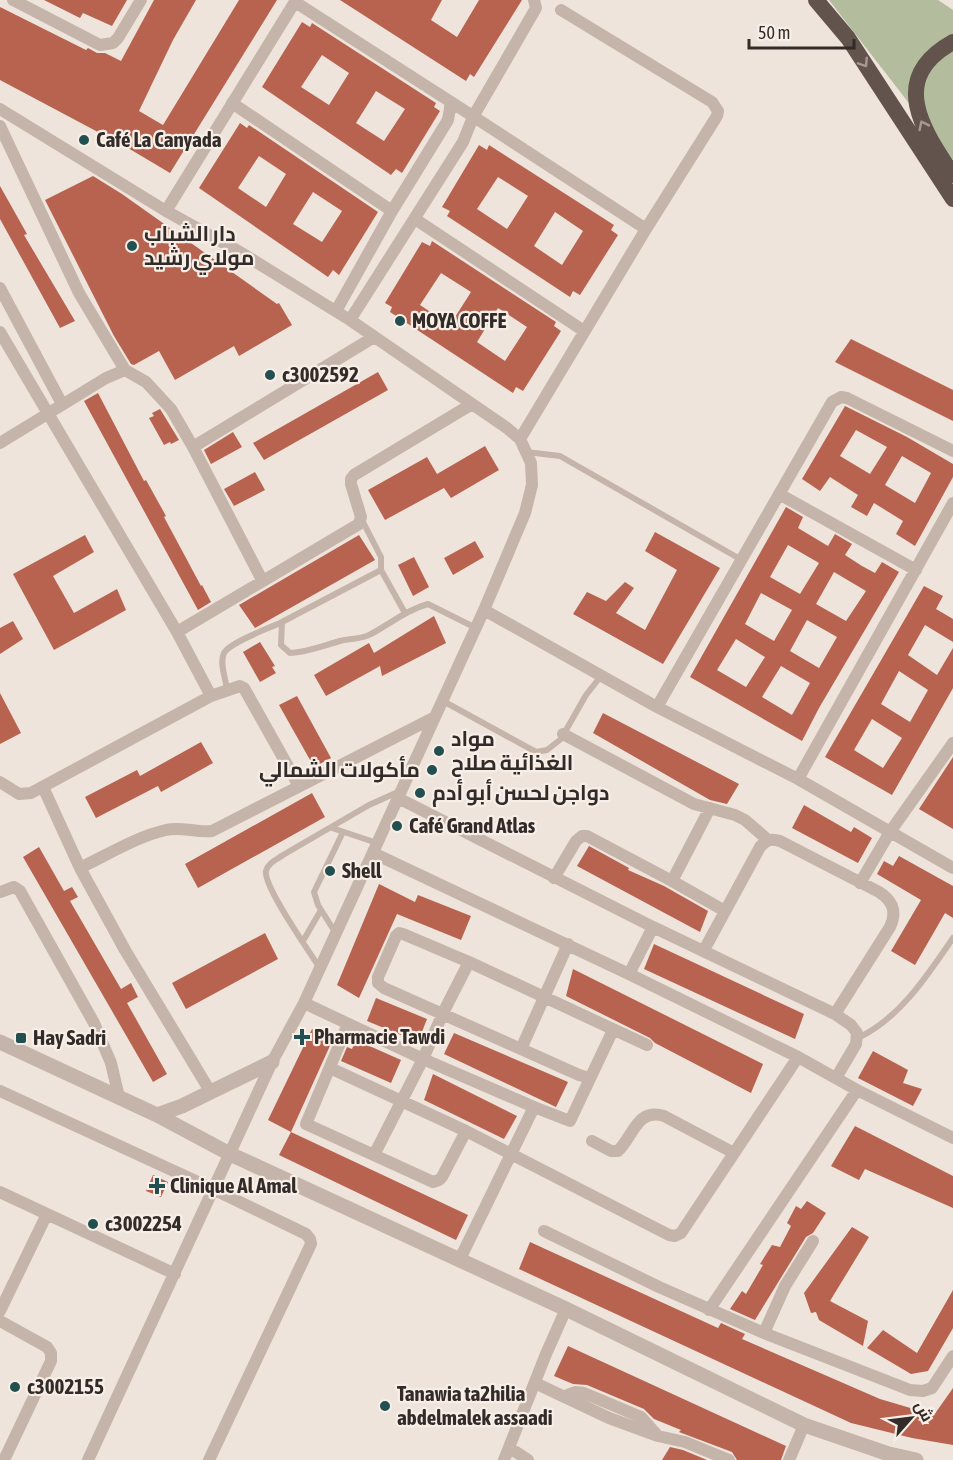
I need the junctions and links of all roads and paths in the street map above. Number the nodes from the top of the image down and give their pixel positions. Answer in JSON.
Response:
{"nodes":[{"id":1,"x":13,"y":0,"type":"edge"},
{"id":2,"x":141,"y":0,"type":"edge"},
{"id":3,"x":534,"y":0,"type":"edge"},
{"id":4,"x":816,"y":0,"type":"edge"},
{"id":5,"x":295,"y":1,"type":"edge"},
{"id":6,"x":38,"y":6,"type":"edge"},
{"id":7,"x":561,"y":10,"type":"dead end"},
{"id":8,"x":953,"y":42,"type":"edge"},
{"id":9,"x":451,"y":102,"type":"junction"},
{"id":10,"x":232,"y":103,"type":"junction"},
{"id":11,"x":0,"y":109,"type":"edge"},
{"id":12,"x":473,"y":117,"type":"junction"},
{"id":13,"x":0,"y":126,"type":"edge"},
{"id":14,"x":953,"y":175,"type":"edge"},
{"id":15,"x":953,"y":200,"type":"edge"},
{"id":16,"x":165,"y":211,"type":"junction"},
{"id":17,"x":392,"y":211,"type":"junction"},
{"id":18,"x":415,"y":219,"type":"junction"},
{"id":19,"x":646,"y":229,"type":"junction"},
{"id":20,"x":0,"y":288,"type":"edge"},
{"id":21,"x":336,"y":311,"type":"junction"},
{"id":22,"x":350,"y":320,"type":"junction"},
{"id":23,"x":584,"y":331,"type":"junction"},
{"id":24,"x":0,"y":332,"type":"edge"},
{"id":25,"x":374,"y":337,"type":"junction"},
{"id":26,"x":125,"y":370,"type":"junction"},
{"id":27,"x":62,"y":404,"type":"junction"},
{"id":28,"x":472,"y":404,"type":"junction"},
{"id":29,"x":46,"y":413,"type":"junction"},
{"id":30,"x":520,"y":439,"type":"junction"},
{"id":31,"x":0,"y":443,"type":"edge"},
{"id":32,"x":193,"y":447,"type":"junction"},
{"id":33,"x":953,"y":451,"type":"edge"},
{"id":34,"x":526,"y":452,"type":"junction"},
{"id":35,"x":779,"y":494,"type":"junction"},
{"id":36,"x":953,"y":503,"type":"edge"},
{"id":37,"x":361,"y":517,"type":"junction"},
{"id":38,"x":740,"y":559,"type":"junction"},
{"id":39,"x":381,"y":570,"type":"junction"},
{"id":40,"x":916,"y":570,"type":"junction"},
{"id":41,"x":262,"y":580,"type":"junction"},
{"id":42,"x":484,"y":610,"type":"junction"},
{"id":43,"x":405,"y":613,"type":"junction"},
{"id":44,"x":282,"y":622,"type":"junction"},
{"id":45,"x":476,"y":628,"type":"junction"},
{"id":46,"x":177,"y":632,"type":"junction"},
{"id":47,"x":601,"y":676,"type":"junction"},
{"id":48,"x":227,"y":690,"type":"junction"},
{"id":49,"x":212,"y":696,"type":"junction"},
{"id":50,"x":442,"y":701,"type":"junction"},
{"id":51,"x":657,"y":707,"type":"junction"},
{"id":52,"x":435,"y":717,"type":"junction"},
{"id":53,"x":563,"y":734,"type":"junction"},
{"id":54,"x":953,"y":743,"type":"edge"},
{"id":55,"x":798,"y":779,"type":"junction"},
{"id":56,"x":0,"y":782,"type":"edge"},
{"id":57,"x":299,"y":786,"type":"junction"},
{"id":58,"x":42,"y":787,"type":"junction"},
{"id":59,"x":400,"y":795,"type":"junction"},
{"id":60,"x":710,"y":808,"type":"junction"},
{"id":61,"x":332,"y":828,"type":"junction"},
{"id":62,"x":343,"y":832,"type":"junction"},
{"id":63,"x":890,"y":832,"type":"junction"},
{"id":64,"x":768,"y":840,"type":"junction"},
{"id":65,"x":375,"y":848,"type":"junction"},
{"id":66,"x":80,"y":868,"type":"junction"},
{"id":67,"x":953,"y":868,"type":"edge"},
{"id":68,"x":554,"y":878,"type":"junction"},
{"id":69,"x":672,"y":881,"type":"junction"},
{"id":70,"x":860,"y":883,"type":"junction"},
{"id":71,"x":0,"y":892,"type":"edge"},
{"id":72,"x":321,"y":910,"type":"junction"},
{"id":73,"x":725,"y":911,"type":"junction"},
{"id":74,"x":653,"y":927,"type":"junction"},
{"id":75,"x":336,"y":933,"type":"junction"},
{"id":76,"x":953,"y":938,"type":"edge"},
{"id":77,"x":303,"y":941,"type":"junction"},
{"id":78,"x":568,"y":944,"type":"junction"},
{"id":79,"x":704,"y":950,"type":"junction"},
{"id":80,"x":469,"y":962,"type":"junction"},
{"id":81,"x":320,"y":968,"type":"junction"},
{"id":82,"x":629,"y":974,"type":"junction"},
{"id":83,"x":545,"y":998,"type":"junction"},
{"id":84,"x":304,"y":1003,"type":"junction"},
{"id":85,"x":443,"y":1013,"type":"junction"},
{"id":86,"x":835,"y":1014,"type":"junction"},
{"id":87,"x":348,"y":1024,"type":"junction"},
{"id":88,"x":613,"y":1030,"type":"junction"},
{"id":89,"x":857,"y":1038,"type":"junction"},
{"id":90,"x":0,"y":1042,"type":"edge"},
{"id":91,"x":647,"y":1045,"type":"dead end"},
{"id":92,"x":521,"y":1049,"type":"junction"},
{"id":93,"x":798,"y":1057,"type":"junction"},
{"id":94,"x":423,"y":1059,"type":"junction"},
{"id":95,"x":272,"y":1062,"type":"junction"},
{"id":96,"x":330,"y":1068,"type":"junction"},
{"id":97,"x":590,"y":1078,"type":"junction"},
{"id":98,"x":836,"y":1078,"type":"junction"},
{"id":99,"x":0,"y":1090,"type":"edge"},
{"id":100,"x":857,"y":1090,"type":"junction"},
{"id":101,"x":210,"y":1091,"type":"junction"},
{"id":102,"x":119,"y":1097,"type":"junction"},
{"id":103,"x":401,"y":1102,"type":"junction"},
{"id":104,"x":534,"y":1107,"type":"junction"},
{"id":105,"x":157,"y":1115,"type":"junction"},
{"id":106,"x":466,"y":1131,"type":"junction"},
{"id":107,"x":953,"y":1138,"type":"edge"},
{"id":108,"x":592,"y":1141,"type":"dead end"},
{"id":109,"x":735,"y":1153,"type":"junction"},
{"id":110,"x":230,"y":1154,"type":"junction"},
{"id":111,"x":510,"y":1154,"type":"junction"},
{"id":112,"x":374,"y":1155,"type":"junction"},
{"id":113,"x":213,"y":1189,"type":"junction"},
{"id":114,"x":0,"y":1191,"type":"edge"},
{"id":115,"x":47,"y":1214,"type":"junction"},
{"id":116,"x":544,"y":1231,"type":"dead end"},
{"id":117,"x":813,"y":1241,"type":"dead end"},
{"id":118,"x":459,"y":1261,"type":"junction"},
{"id":119,"x":175,"y":1274,"type":"junction"},
{"id":120,"x":566,"y":1310,"type":"junction"},
{"id":121,"x":709,"y":1310,"type":"junction"},
{"id":122,"x":0,"y":1311,"type":"edge"},
{"id":123,"x":0,"y":1321,"type":"edge"},
{"id":124,"x":764,"y":1333,"type":"junction"},
{"id":125,"x":953,"y":1356,"type":"edge"},
{"id":126,"x":535,"y":1383,"type":"junction"},
{"id":127,"x":804,"y":1425,"type":"junction"},
{"id":128,"x":507,"y":1454,"type":"edge"},
{"id":129,"x":4,"y":1460,"type":"edge"},
{"id":130,"x":88,"y":1460,"type":"edge"},
{"id":131,"x":209,"y":1460,"type":"edge"},
{"id":132,"x":528,"y":1460,"type":"edge"},
{"id":133,"x":729,"y":1460,"type":"edge"},
{"id":134,"x":789,"y":1460,"type":"edge"},
{"id":135,"x":916,"y":1460,"type":"edge"}],
"edges":[{"from":1,"to":6,"type":"street"},
{"from":2,"to":6,"type":"street"},
{"from":3,"to":12,"type":"street"},
{"from":4,"to":15,"type":"highway","one_way":true},
{"from":5,"to":9,"type":"street"},
{"from":5,"to":10,"type":"street"},
{"from":7,"to":19,"type":"street"},
{"from":14,"to":8,"type":"highway","one_way":true},
{"from":9,"to":12,"type":"street"},
{"from":9,"to":17,"type":"street"},
{"from":10,"to":16,"type":"street"},
{"from":10,"to":17,"type":"street"},
{"from":11,"to":16,"type":"street"},
{"from":12,"to":18,"type":"street"},
{"from":12,"to":19,"type":"street"},
{"from":13,"to":26,"type":"street"},
{"from":16,"to":21,"type":"street"},
{"from":17,"to":21,"type":"street"},
{"from":18,"to":22,"type":"street"},
{"from":18,"to":23,"type":"street"},
{"from":19,"to":23,"type":"street"},
{"from":20,"to":27,"type":"street"},
{"from":21,"to":22,"type":"street"},
{"from":22,"to":25,"type":"street"},
{"from":23,"to":30,"type":"street"},
{"from":24,"to":29,"type":"street"},
{"from":25,"to":28,"type":"street"},
{"from":25,"to":32,"type":"street"},
{"from":26,"to":27,"type":"street"},
{"from":26,"to":32,"type":"street"},
{"from":27,"to":29,"type":"street"},
{"from":28,"to":30,"type":"street"},
{"from":28,"to":37,"type":"street"},
{"from":29,"to":31,"type":"street"},
{"from":29,"to":46,"type":"street"},
{"from":30,"to":34,"type":"street"},
{"from":32,"to":41,"type":"street"},
{"from":33,"to":35,"type":"street"},
{"from":34,"to":38,"type":"lane"},
{"from":34,"to":42,"type":"street"},
{"from":35,"to":38,"type":"street"},
{"from":35,"to":40,"type":"street"},
{"from":36,"to":40,"type":"street"},
{"from":37,"to":39,"type":"lane"},
{"from":37,"to":41,"type":"street"},
{"from":38,"to":51,"type":"street"},
{"from":39,"to":43,"type":"lane"},
{"from":39,"to":44,"type":"lane"},
{"from":40,"to":55,"type":"street"},
{"from":41,"to":46,"type":"street"},
{"from":42,"to":45,"type":"street"},
{"from":42,"to":47,"type":"street"},
{"from":43,"to":44,"type":"lane"},
{"from":43,"to":45,"type":"lane"},
{"from":44,"to":48,"type":"lane"},
{"from":45,"to":50,"type":"street"},
{"from":46,"to":49,"type":"street"},
{"from":47,"to":51,"type":"street"},
{"from":47,"to":53,"type":"lane"},
{"from":48,"to":49,"type":"street"},
{"from":48,"to":57,"type":"street"},
{"from":49,"to":58,"type":"street"},
{"from":50,"to":52,"type":"street"},
{"from":50,"to":53,"type":"lane"},
{"from":51,"to":55,"type":"street"},
{"from":52,"to":57,"type":"street"},
{"from":52,"to":59,"type":"street"},
{"from":53,"to":60,"type":"street"},
{"from":54,"to":63,"type":"street"},
{"from":55,"to":63,"type":"street"},
{"from":56,"to":58,"type":"street"},
{"from":57,"to":66,"type":"street"},
{"from":58,"to":66,"type":"street"},
{"from":59,"to":61,"type":"lane"},
{"from":59,"to":65,"type":"street"},
{"from":59,"to":68,"type":"street"},
{"from":60,"to":64,"type":"street"},
{"from":60,"to":69,"type":"street"},
{"from":61,"to":62,"type":"lane"},
{"from":61,"to":77,"type":"lane"},
{"from":62,"to":65,"type":"lane"},
{"from":62,"to":72,"type":"lane"},
{"from":63,"to":67,"type":"street"},
{"from":63,"to":70,"type":"street"},
{"from":64,"to":70,"type":"street"},
{"from":64,"to":73,"type":"street"},
{"from":65,"to":75,"type":"street"},
{"from":65,"to":78,"type":"street"},
{"from":66,"to":101,"type":"street"},
{"from":68,"to":69,"type":"street"},
{"from":68,"to":74,"type":"street"},
{"from":69,"to":73,"type":"street"},
{"from":70,"to":86,"type":"street"},
{"from":71,"to":102,"type":"street"},
{"from":72,"to":75,"type":"lane"},
{"from":72,"to":77,"type":"lane"},
{"from":73,"to":79,"type":"street"},
{"from":74,"to":79,"type":"street"},
{"from":74,"to":82,"type":"street"},
{"from":75,"to":81,"type":"street"},
{"from":76,"to":89,"type":"lane"},
{"from":77,"to":81,"type":"lane"},
{"from":78,"to":82,"type":"street"},
{"from":78,"to":83,"type":"street"},
{"from":79,"to":86,"type":"street"},
{"from":80,"to":83,"type":"street"},
{"from":80,"to":85,"type":"street"},
{"from":80,"to":85,"type":"street"},
{"from":81,"to":84,"type":"street"},
{"from":82,"to":93,"type":"street"},
{"from":83,"to":88,"type":"street"},
{"from":83,"to":92,"type":"street"},
{"from":84,"to":87,"type":"street"},
{"from":84,"to":95,"type":"street"},
{"from":85,"to":92,"type":"street"},
{"from":85,"to":94,"type":"street"},
{"from":86,"to":89,"type":"street"},
{"from":87,"to":94,"type":"street"},
{"from":87,"to":96,"type":"street"},
{"from":88,"to":91,"type":"street"},
{"from":88,"to":97,"type":"street"},
{"from":89,"to":98,"type":"street"},
{"from":90,"to":102,"type":"street"},
{"from":92,"to":97,"type":"street"},
{"from":93,"to":98,"type":"street"},
{"from":93,"to":109,"type":"street"},
{"from":94,"to":103,"type":"street"},
{"from":94,"to":104,"type":"street"},
{"from":95,"to":101,"type":"street"},
{"from":95,"to":110,"type":"street"},
{"from":96,"to":103,"type":"street"},
{"from":96,"to":112,"type":"street"},
{"from":97,"to":104,"type":"street"},
{"from":98,"to":100,"type":"street"},
{"from":99,"to":113,"type":"street"},
{"from":100,"to":107,"type":"street"},
{"from":100,"to":121,"type":"street"},
{"from":101,"to":105,"type":"street"},
{"from":102,"to":105,"type":"street"},
{"from":103,"to":106,"type":"street"},
{"from":103,"to":112,"type":"street"},
{"from":104,"to":111,"type":"street"},
{"from":105,"to":110,"type":"street"},
{"from":106,"to":111,"type":"street"},
{"from":106,"to":112,"type":"street"},
{"from":108,"to":109,"type":"street"},
{"from":109,"to":111,"type":"street"},
{"from":110,"to":113,"type":"street"},
{"from":110,"to":118,"type":"street"},
{"from":111,"to":118,"type":"street"},
{"from":113,"to":119,"type":"street"},
{"from":113,"to":131,"type":"street"},
{"from":114,"to":115,"type":"street"},
{"from":115,"to":119,"type":"street"},
{"from":115,"to":122,"type":"street"},
{"from":116,"to":121,"type":"street"},
{"from":117,"to":124,"type":"street"},
{"from":118,"to":120,"type":"street"},
{"from":119,"to":130,"type":"street"},
{"from":120,"to":126,"type":"street"},
{"from":120,"to":127,"type":"street"},
{"from":121,"to":124,"type":"street"},
{"from":123,"to":129,"type":"street"},
{"from":124,"to":125,"type":"street"},
{"from":126,"to":128,"type":"street"},
{"from":126,"to":133,"type":"street"},
{"from":127,"to":134,"type":"street"},
{"from":127,"to":135,"type":"street"},
{"from":128,"to":132,"type":"street"}]}
